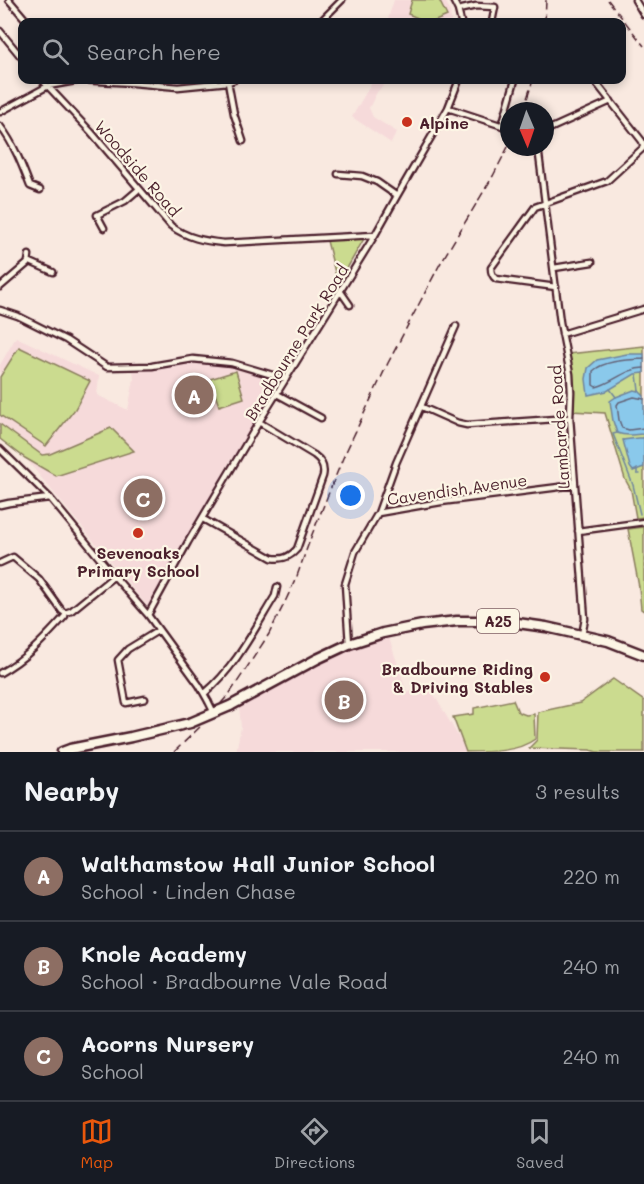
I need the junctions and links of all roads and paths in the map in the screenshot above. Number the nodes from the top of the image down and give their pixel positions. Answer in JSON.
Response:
{"nodes":[{"id":1,"x":9,"y":0,"type":"edge"},
{"id":2,"x":342,"y":0,"type":"edge"},
{"id":3,"x":453,"y":0,"type":"edge"},
{"id":4,"x":635,"y":0,"type":"edge"},
{"id":5,"x":458,"y":10,"type":"junction"},
{"id":6,"x":644,"y":15,"type":"edge"},
{"id":7,"x":24,"y":18,"type":"edge"},
{"id":8,"x":324,"y":18,"type":"edge"},
{"id":9,"x":460,"y":18,"type":"edge"},
{"id":10,"x":493,"y":18,"type":"edge"},
{"id":11,"x":0,"y":31,"type":"edge"},
{"id":12,"x":18,"y":53,"type":"edge"},
{"id":13,"x":59,"y":84,"type":"edge"},
{"id":14,"x":144,"y":84,"type":"edge"},
{"id":15,"x":208,"y":84,"type":"edge"},
{"id":16,"x":228,"y":84,"type":"edge"},
{"id":17,"x":457,"y":84,"type":"edge"},
{"id":18,"x":514,"y":84,"type":"edge"},
{"id":19,"x":597,"y":84,"type":"edge"},
{"id":20,"x":48,"y":86,"type":"junction"},
{"id":21,"x":611,"y":101,"type":"junction"},
{"id":22,"x":509,"y":102,"type":"edge"},
{"id":23,"x":448,"y":108,"type":"junction"},
{"id":24,"x":0,"y":112,"type":"edge"},
{"id":25,"x":500,"y":125,"type":"edge"},
{"id":26,"x":0,"y":126,"type":"edge"},
{"id":27,"x":554,"y":127,"type":"edge"},
{"id":28,"x":243,"y":141,"type":"dead end"},
{"id":29,"x":539,"y":156,"type":"edge"},
{"id":30,"x":338,"y":174,"type":"dead end"},
{"id":31,"x":139,"y":189,"type":"junction"},
{"id":32,"x":40,"y":190,"type":"dead end"},
{"id":33,"x":397,"y":196,"type":"junction"},
{"id":34,"x":545,"y":204,"type":"junction"},
{"id":35,"x":104,"y":228,"type":"dead end"},
{"id":36,"x":375,"y":235,"type":"junction"},
{"id":37,"x":592,"y":262,"type":"dead end"},
{"id":38,"x":554,"y":268,"type":"junction"},
{"id":39,"x":53,"y":272,"type":"dead end"},
{"id":40,"x":0,"y":287,"type":"edge"},
{"id":41,"x":556,"y":287,"type":"junction"},
{"id":42,"x":341,"y":292,"type":"junction"},
{"id":43,"x":350,"y":305,"type":"dead end"},
{"id":44,"x":644,"y":309,"type":"edge"},
{"id":45,"x":0,"y":310,"type":"edge"},
{"id":46,"x":456,"y":326,"type":"dead end"},
{"id":47,"x":562,"y":334,"type":"junction"},
{"id":48,"x":286,"y":379,"type":"junction"},
{"id":49,"x":277,"y":394,"type":"junction"},
{"id":50,"x":422,"y":407,"type":"junction"},
{"id":51,"x":321,"y":418,"type":"dead end"},
{"id":52,"x":570,"y":418,"type":"junction"},
{"id":53,"x":260,"y":422,"type":"junction"},
{"id":54,"x":0,"y":449,"type":"edge"},
{"id":55,"x":575,"y":485,"type":"junction"},
{"id":56,"x":50,"y":498,"type":"junction"},
{"id":57,"x":0,"y":506,"type":"edge"},
{"id":58,"x":378,"y":513,"type":"junction"},
{"id":59,"x":203,"y":519,"type":"junction"},
{"id":60,"x":644,"y":522,"type":"edge"},
{"id":61,"x":579,"y":531,"type":"junction"},
{"id":62,"x":0,"y":564,"type":"edge"},
{"id":63,"x":114,"y":576,"type":"junction"},
{"id":64,"x":277,"y":587,"type":"dead end"},
{"id":65,"x":65,"y":613,"type":"junction"},
{"id":66,"x":148,"y":615,"type":"junction"},
{"id":67,"x":159,"y":630,"type":"junction"},
{"id":68,"x":582,"y":635,"type":"junction"},
{"id":69,"x":349,"y":644,"type":"junction"},
{"id":70,"x":644,"y":655,"type":"edge"},
{"id":71,"x":0,"y":674,"type":"edge"},
{"id":72,"x":205,"y":693,"type":"junction"},
{"id":73,"x":145,"y":699,"type":"dead end"},
{"id":74,"x":214,"y":713,"type":"junction"},
{"id":75,"x":62,"y":752,"type":"edge"}],
"edges":[{"from":1,"to":7,"type":"street"},
{"from":2,"to":8,"type":"street"},
{"from":3,"to":5,"type":"street"},
{"from":4,"to":6,"type":"street"},
{"from":5,"to":9,"type":"street"},
{"from":5,"to":10,"type":"street"},
{"from":11,"to":12,"type":"street"},
{"from":13,"to":20,"type":"street"},
{"from":14,"to":15,"type":"street"},
{"from":16,"to":28,"type":"street"},
{"from":17,"to":23,"type":"street","name":"Bradbourne Park Road"},
{"from":18,"to":22,"type":"street"},
{"from":19,"to":21,"type":"street"},
{"from":20,"to":24,"type":"street"},
{"from":20,"to":31,"type":"street","name":"Woodside Road"},
{"from":21,"to":27,"type":"street"},
{"from":21,"to":34,"type":"street"},
{"from":23,"to":25,"type":"street"},
{"from":23,"to":33,"type":"street","name":"Bradbourne Park Road"},
{"from":26,"to":32,"type":"street"},
{"from":29,"to":34,"type":"street","name":"Lambarde Road"},
{"from":30,"to":33,"type":"street"},
{"from":31,"to":35,"type":"street"},
{"from":31,"to":36,"type":"street","name":"Woodside Road"},
{"from":33,"to":36,"type":"street","name":"Bradbourne Park Road"},
{"from":34,"to":38,"type":"street","name":"Lambarde Road"},
{"from":34,"to":41,"type":"street"},
{"from":36,"to":42,"type":"street","name":"Bradbourne Park Road"},
{"from":37,"to":38,"type":"street"},
{"from":38,"to":41,"type":"street","name":"Lambarde Road"},
{"from":39,"to":40,"type":"street"},
{"from":41,"to":47,"type":"street","name":"Lambarde Road"},
{"from":42,"to":43,"type":"street"},
{"from":42,"to":48,"type":"street","name":"Bradbourne Park Road"},
{"from":44,"to":47,"type":"street"},
{"from":45,"to":48,"type":"street"},
{"from":46,"to":50,"type":"street"},
{"from":47,"to":52,"type":"street","name":"Lambarde Road"},
{"from":48,"to":49,"type":"street","name":"Bradbourne Park Road"},
{"from":49,"to":51,"type":"street"},
{"from":49,"to":53,"type":"street","name":"Bradbourne Park Road"},
{"from":50,"to":52,"type":"street"},
{"from":50,"to":58,"type":"street"},
{"from":52,"to":55,"type":"street","name":"Lambarde Road"},
{"from":53,"to":59,"type":"street","name":"Bradbourne Park Road"},
{"from":53,"to":59,"type":"street"},
{"from":54,"to":56,"type":"street"},
{"from":55,"to":58,"type":"street","name":"Cavendish Avenue"},
{"from":55,"to":61,"type":"street","name":"Lambarde Road"},
{"from":56,"to":57,"type":"street"},
{"from":56,"to":63,"type":"street"},
{"from":58,"to":69,"type":"street"},
{"from":59,"to":66,"type":"street","name":"Bradbourne Park Road"},
{"from":60,"to":61,"type":"street"},
{"from":61,"to":68,"type":"street","name":"Lambarde Road"},
{"from":62,"to":65,"type":"street"},
{"from":63,"to":65,"type":"street"},
{"from":63,"to":66,"type":"street"},
{"from":64,"to":72,"type":"street"},
{"from":65,"to":71,"type":"street"},
{"from":66,"to":67,"type":"street"},
{"from":67,"to":72,"type":"street"},
{"from":67,"to":73,"type":"street"},
{"from":68,"to":69,"type":"highway","number":"A25"},
{"from":68,"to":70,"type":"highway","number":"A25"},
{"from":69,"to":74,"type":"highway","number":"A25","bridge":true},
{"from":72,"to":74,"type":"street","bridge":true},
{"from":74,"to":75,"type":"highway","number":"A25","bridge":true}]}
